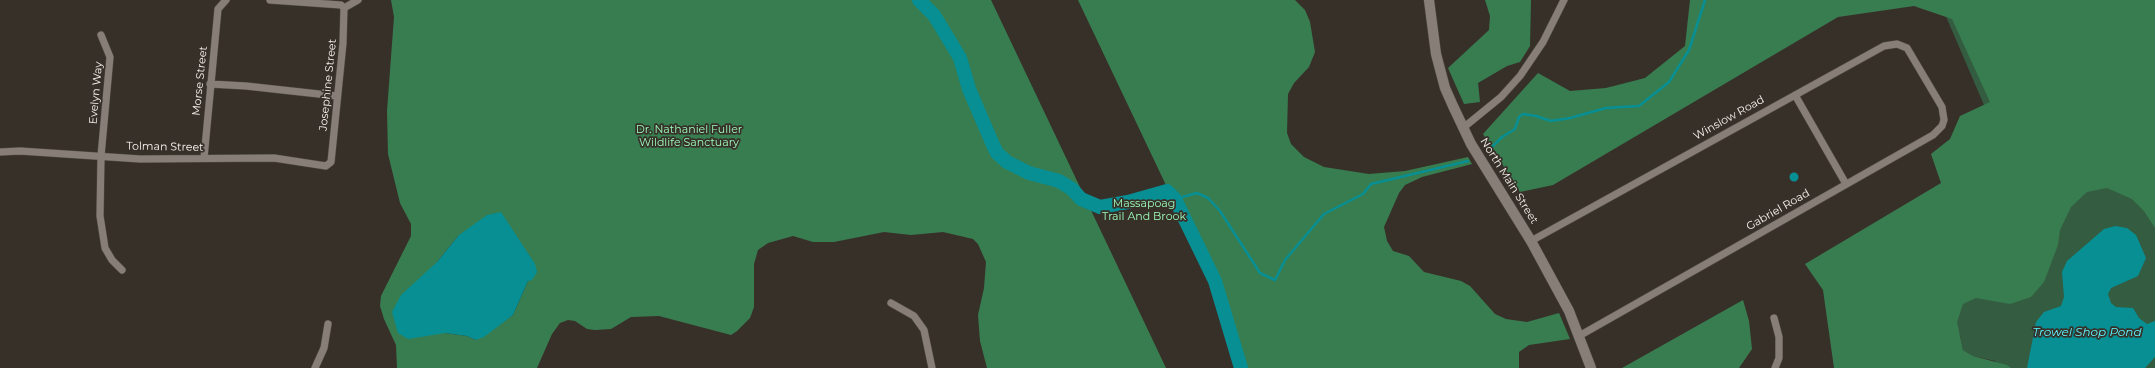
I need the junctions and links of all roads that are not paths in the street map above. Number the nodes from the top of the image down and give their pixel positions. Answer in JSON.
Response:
{"nodes":[{"id":1,"x":226,"y":0,"type":"edge"},
{"id":2,"x":270,"y":0,"type":"edge"},
{"id":3,"x":284,"y":0,"type":"edge"},
{"id":4,"x":358,"y":0,"type":"edge"},
{"id":5,"x":1429,"y":0,"type":"edge"},
{"id":6,"x":1564,"y":0,"type":"edge"},
{"id":7,"x":344,"y":8,"type":"junction"},
{"id":8,"x":101,"y":35,"type":"dead end"},
{"id":9,"x":1927,"y":80,"type":"joint"},
{"id":10,"x":210,"y":84,"type":"junction"},
{"id":11,"x":1795,"y":95,"type":"junction"},
{"id":12,"x":337,"y":96,"type":"junction"},
{"id":13,"x":1463,"y":128,"type":"junction"},
{"id":14,"x":0,"y":152,"type":"edge"},
{"id":15,"x":101,"y":156,"type":"junction"},
{"id":16,"x":204,"y":158,"type":"junction"},
{"id":17,"x":329,"y":164,"type":"joint"},
{"id":18,"x":1846,"y":184,"type":"junction"},
{"id":19,"x":1531,"y":241,"type":"junction"},
{"id":20,"x":122,"y":270,"type":"dead end"},
{"id":21,"x":891,"y":303,"type":"dead end"},
{"id":22,"x":1774,"y":318,"type":"dead end"},
{"id":23,"x":328,"y":324,"type":"dead end"},
{"id":24,"x":1579,"y":336,"type":"junction"},
{"id":25,"x":315,"y":368,"type":"edge"},
{"id":26,"x":932,"y":368,"type":"edge"},
{"id":27,"x":1591,"y":368,"type":"edge"},
{"id":28,"x":1776,"y":368,"type":"edge"}],
"edges":[{"from":1,"to":10,"type":"street","name":"Morse Street"},
{"from":2,"to":3,"type":"street"},
{"from":3,"to":7,"type":"street"},
{"from":4,"to":7,"type":"street"},
{"from":5,"to":13,"type":"main road","name":"North Main Street"},
{"from":6,"to":13,"type":"street"},
{"from":7,"to":12,"type":"street","name":"Josephine Street"},
{"from":8,"to":15,"type":"street","name":"Evelyn Way"},
{"from":9,"to":11,"type":"street","name":"Winslow Road"},
{"from":9,"to":18,"type":"street","name":"Gabriel Road"},
{"from":10,"to":12,"type":"street"},
{"from":10,"to":16,"type":"street","name":"Morse Street"},
{"from":11,"to":18,"type":"street"},
{"from":11,"to":19,"type":"street","name":"Winslow Road"},
{"from":12,"to":17,"type":"street","name":"Josephine Street"},
{"from":13,"to":19,"type":"main road","name":"North Main Street"},
{"from":14,"to":15,"type":"street","name":"Tolman Street"},
{"from":15,"to":16,"type":"street","name":"Tolman Street"},
{"from":15,"to":20,"type":"street","name":"Evelyn Way"},
{"from":16,"to":17,"type":"street","name":"Tolman Street"},
{"from":18,"to":24,"type":"street","name":"Gabriel Road"},
{"from":19,"to":24,"type":"main road","name":"North Main Street"},
{"from":21,"to":26,"type":"street"},
{"from":22,"to":28,"type":"street"},
{"from":23,"to":25,"type":"street"},
{"from":24,"to":27,"type":"main road","name":"North Main Street"}]}
